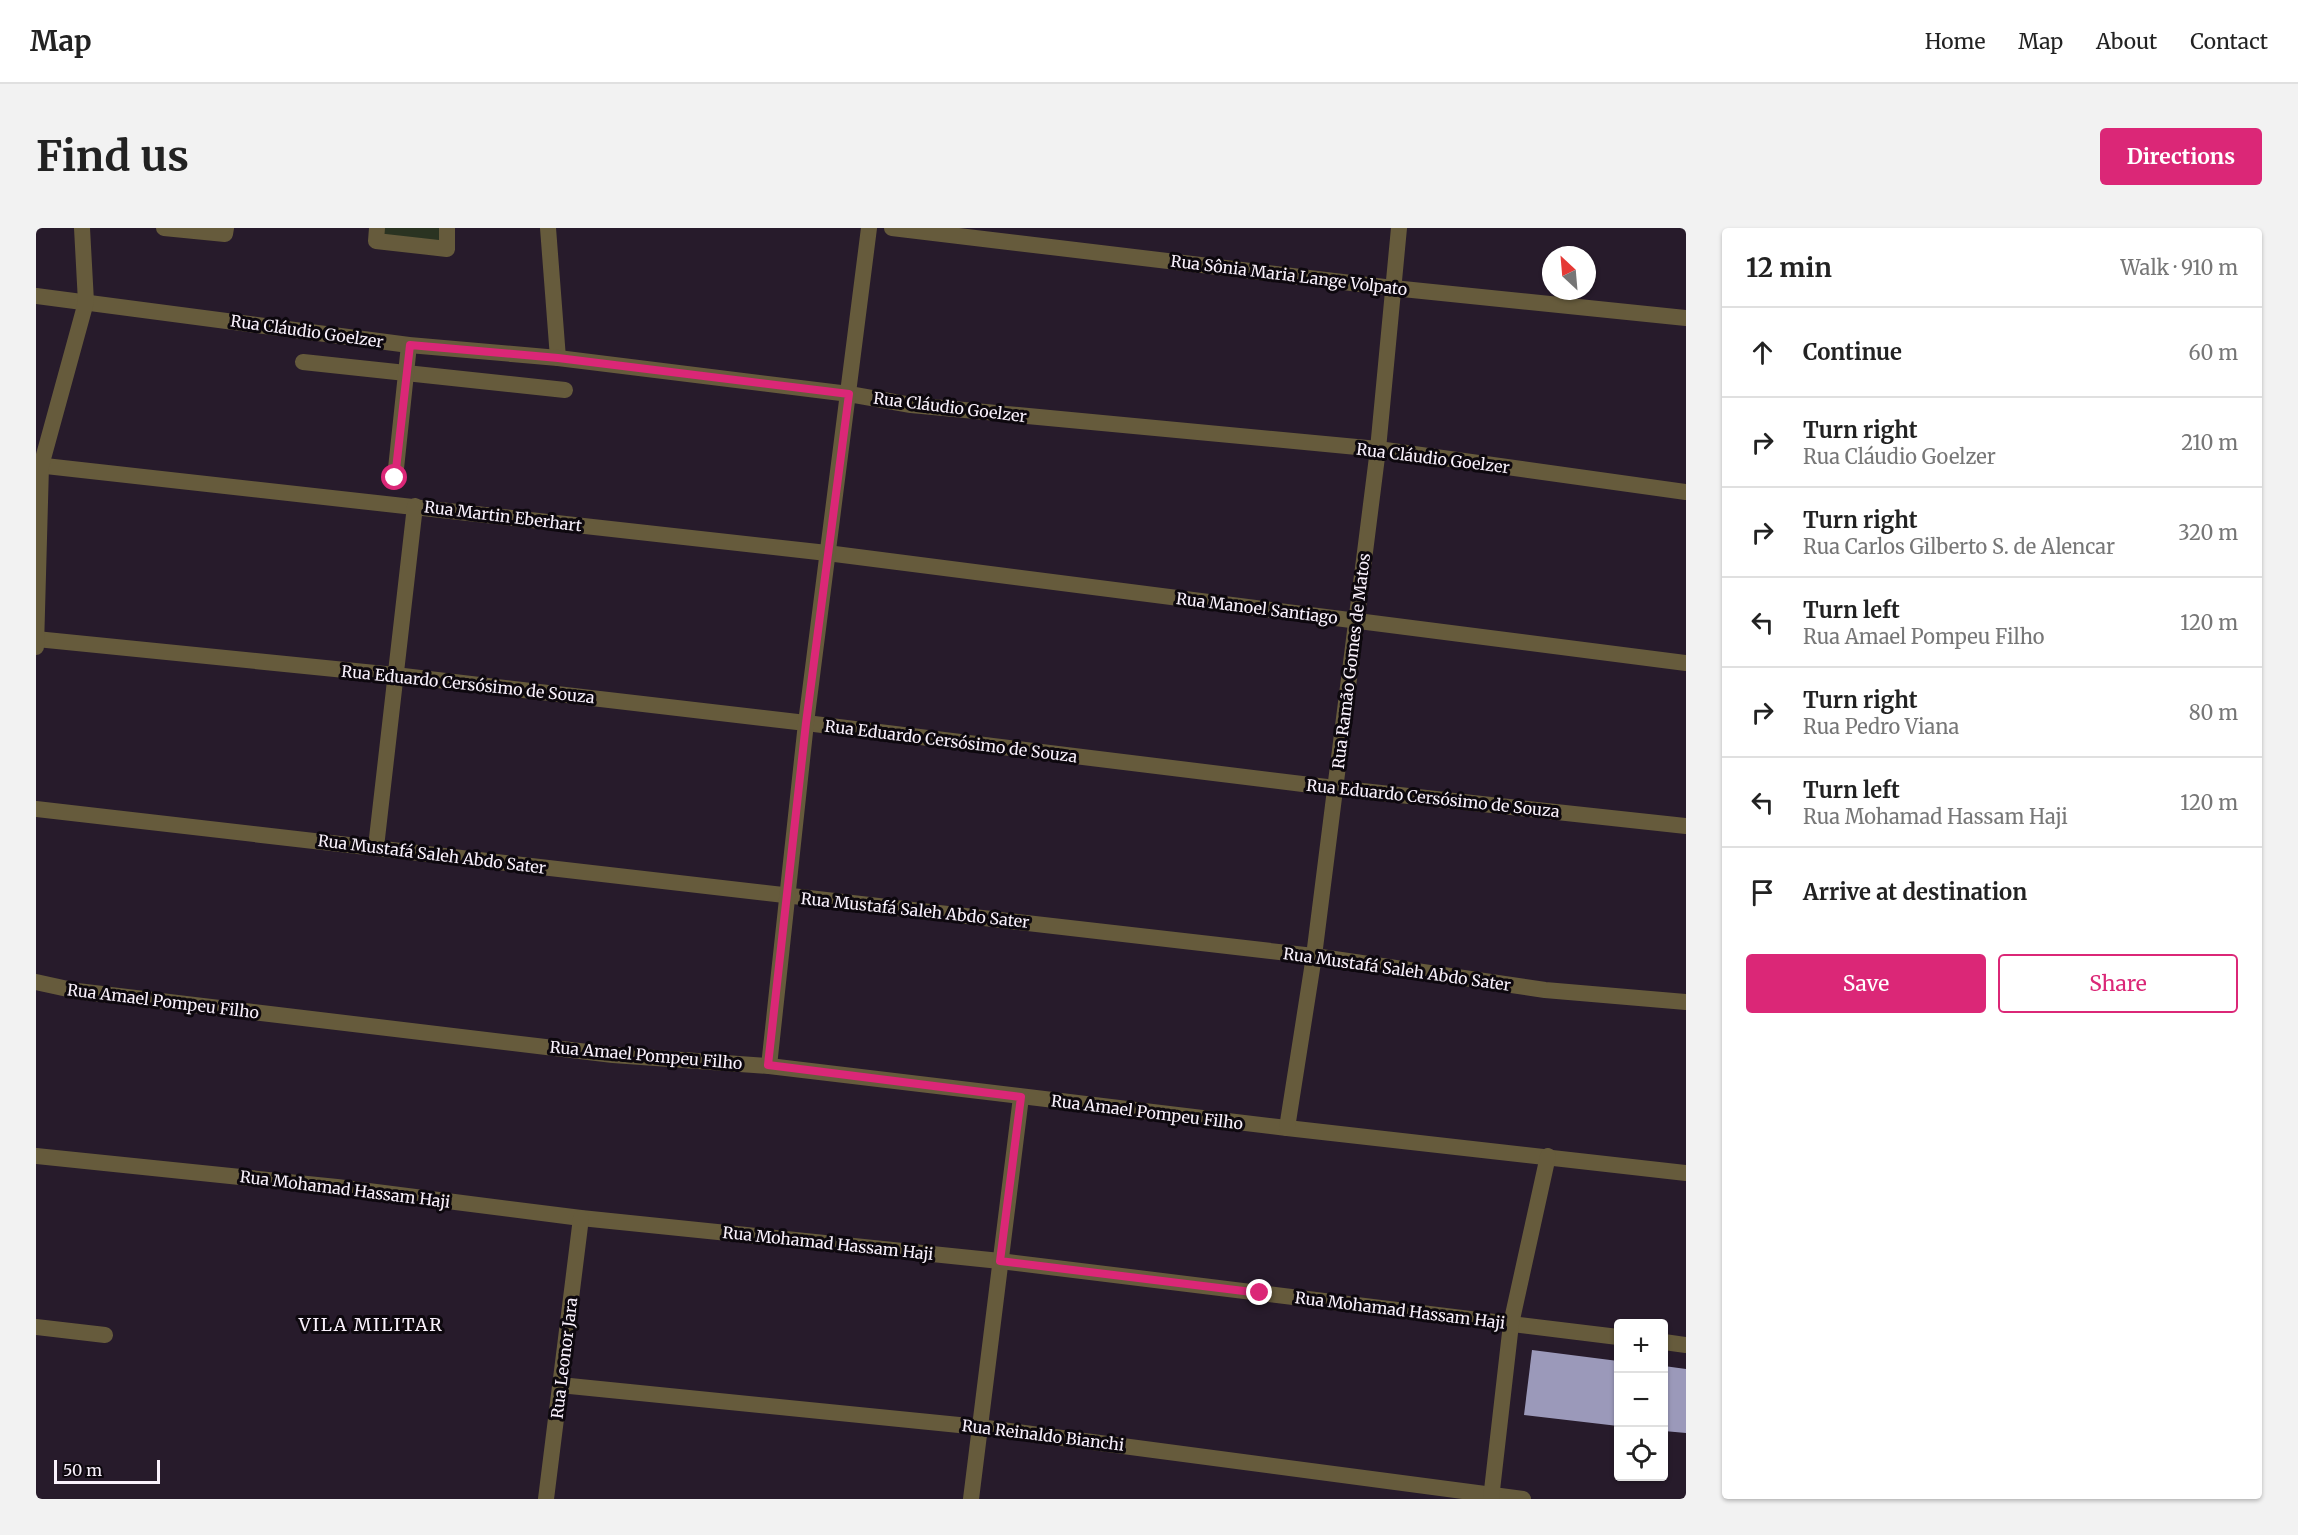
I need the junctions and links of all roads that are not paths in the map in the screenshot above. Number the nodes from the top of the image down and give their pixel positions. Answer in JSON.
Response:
{"nodes":[{"id":1,"x":82,"y":228,"type":"edge"},
{"id":2,"x":164,"y":228,"type":"edge"},
{"id":3,"x":226,"y":228,"type":"edge"},
{"id":4,"x":377,"y":228,"type":"edge"},
{"id":5,"x":447,"y":228,"type":"edge"},
{"id":6,"x":548,"y":228,"type":"edge"},
{"id":7,"x":869,"y":228,"type":"edge"},
{"id":8,"x":892,"y":228,"type":"edge"},
{"id":9,"x":1399,"y":228,"type":"edge"},
{"id":10,"x":1393,"y":288,"type":"junction"},
{"id":11,"x":36,"y":296,"type":"edge"},
{"id":12,"x":86,"y":302,"type":"junction"},
{"id":13,"x":1686,"y":318,"type":"edge"},
{"id":14,"x":410,"y":345,"type":"junction"},
{"id":15,"x":558,"y":358,"type":"junction"},
{"id":16,"x":303,"y":362,"type":"dead end"},
{"id":17,"x":406,"y":373,"type":"junction"},
{"id":18,"x":565,"y":390,"type":"dead end"},
{"id":19,"x":849,"y":394,"type":"junction"},
{"id":20,"x":1378,"y":450,"type":"junction"},
{"id":21,"x":38,"y":465,"type":"edge"},
{"id":22,"x":395,"y":478,"type":"dead end"},
{"id":23,"x":1686,"y":492,"type":"edge"},
{"id":24,"x":415,"y":506,"type":"junction"},
{"id":25,"x":827,"y":553,"type":"junction"},
{"id":26,"x":1356,"y":621,"type":"junction"},
{"id":27,"x":36,"y":639,"type":"edge"},
{"id":28,"x":36,"y":648,"type":"edge"},
{"id":29,"x":1686,"y":663,"type":"edge"},
{"id":30,"x":395,"y":675,"type":"junction"},
{"id":31,"x":806,"y":723,"type":"junction"},
{"id":32,"x":1335,"y":788,"type":"junction"},
{"id":33,"x":36,"y":810,"type":"edge"},
{"id":34,"x":1686,"y":826,"type":"edge"},
{"id":35,"x":376,"y":847,"type":"junction"},
{"id":36,"x":786,"y":895,"type":"junction"},
{"id":37,"x":1314,"y":956,"type":"junction"},
{"id":38,"x":36,"y":982,"type":"edge"},
{"id":39,"x":1686,"y":1002,"type":"edge"},
{"id":40,"x":768,"y":1065,"type":"junction"},
{"id":41,"x":1021,"y":1097,"type":"junction"},
{"id":42,"x":1287,"y":1128,"type":"junction"},
{"id":43,"x":36,"y":1156,"type":"edge"},
{"id":44,"x":1548,"y":1156,"type":"junction"},
{"id":45,"x":1686,"y":1173,"type":"edge"},
{"id":46,"x":581,"y":1218,"type":"junction"},
{"id":47,"x":1000,"y":1261,"type":"junction"},
{"id":48,"x":1510,"y":1324,"type":"junction"},
{"id":49,"x":36,"y":1327,"type":"edge"},
{"id":50,"x":105,"y":1335,"type":"dead end"},
{"id":51,"x":1614,"y":1337,"type":"edge"},
{"id":52,"x":1668,"y":1343,"type":"edge"},
{"id":53,"x":1686,"y":1345,"type":"edge"},
{"id":54,"x":560,"y":1385,"type":"junction"},
{"id":55,"x":979,"y":1426,"type":"junction"},
{"id":56,"x":1491,"y":1497,"type":"edge"},
{"id":57,"x":546,"y":1499,"type":"edge"},
{"id":58,"x":970,"y":1499,"type":"edge"},
{"id":59,"x":1523,"y":1499,"type":"edge"}],
"edges":[{"from":1,"to":12,"type":"street"},
{"from":2,"to":3,"type":"street"},
{"from":4,"to":5,"type":"street"},
{"from":6,"to":15,"type":"street"},
{"from":7,"to":19,"type":"street"},
{"from":8,"to":10,"type":"street","name":"Rua Sônia Maria Lange Volpato"},
{"from":9,"to":10,"type":"street","name":"Rua Ramão Gomes de Matos"},
{"from":10,"to":13,"type":"street","name":"Rua Sônia Maria Lange Volpato"},
{"from":10,"to":20,"type":"street","name":"Rua Ramão Gomes de Matos"},
{"from":11,"to":12,"type":"street","name":"Rua Cláudio Goelzer"},
{"from":12,"to":14,"type":"street","name":"Rua Cláudio Goelzer"},
{"from":12,"to":21,"type":"street"},
{"from":14,"to":15,"type":"street","name":"Rua Cláudio Goelzer"},
{"from":14,"to":17,"type":"street"},
{"from":15,"to":19,"type":"street","name":"Rua Cláudio Goelzer"},
{"from":16,"to":17,"type":"street"},
{"from":17,"to":18,"type":"street"},
{"from":17,"to":22,"type":"street"},
{"from":19,"to":20,"type":"street","name":"Rua Cláudio Goelzer"},
{"from":19,"to":25,"type":"street"},
{"from":20,"to":23,"type":"street","name":"Rua Cláudio Goelzer"},
{"from":20,"to":26,"type":"street","name":"Rua Ramão Gomes de Matos"},
{"from":21,"to":24,"type":"street","name":"Rua Martin Eberhart"},
{"from":21,"to":27,"type":"street"},
{"from":24,"to":25,"type":"street","name":"Rua Martin Eberhart"},
{"from":24,"to":30,"type":"street"},
{"from":25,"to":26,"type":"street","name":"Rua Manoel Santiago"},
{"from":25,"to":31,"type":"street"},
{"from":26,"to":29,"type":"street","name":"Rua Manoel Santiago"},
{"from":26,"to":32,"type":"street","name":"Rua Ramão Gomes de Matos"},
{"from":27,"to":28,"type":"street"},
{"from":27,"to":30,"type":"street","name":"Rua Eduardo Cersósimo de Souza"},
{"from":30,"to":31,"type":"street","name":"Rua Eduardo Cersósimo de Souza"},
{"from":30,"to":35,"type":"street"},
{"from":31,"to":32,"type":"street","name":"Rua Eduardo Cersósimo de Souza"},
{"from":31,"to":36,"type":"street"},
{"from":32,"to":34,"type":"street","name":"Rua Eduardo Cersósimo de Souza"},
{"from":32,"to":37,"type":"street","name":"Rua Ramão Gomes de Matos"},
{"from":33,"to":35,"type":"street","name":"Rua Mustafá Saleh Abdo Sater"},
{"from":35,"to":36,"type":"street","name":"Rua Mustafá Saleh Abdo Sater"},
{"from":36,"to":37,"type":"street","name":"Rua Mustafá Saleh Abdo Sater"},
{"from":36,"to":40,"type":"street"},
{"from":37,"to":39,"type":"street","name":"Rua Mustafá Saleh Abdo Sater"},
{"from":37,"to":42,"type":"street","name":"Rua Ramão Gomes de Matos"},
{"from":38,"to":40,"type":"street","name":"Rua Amael Pompeu Filho"},
{"from":40,"to":41,"type":"street","name":"Rua Amael Pompeu Filho"},
{"from":41,"to":42,"type":"street","name":"Rua Amael Pompeu Filho"},
{"from":41,"to":47,"type":"street"},
{"from":42,"to":44,"type":"street","name":"Rua Amael Pompeu Filho"},
{"from":43,"to":46,"type":"street","name":"Rua Mohamad Hassam Haji"},
{"from":44,"to":45,"type":"street","name":"Rua Amael Pompeu Filho"},
{"from":44,"to":48,"type":"street"},
{"from":46,"to":47,"type":"street","name":"Rua Mohamad Hassam Haji"},
{"from":46,"to":54,"type":"street","name":"Rua Leonor Jara"},
{"from":47,"to":48,"type":"street","name":"Rua Mohamad Hassam Haji"},
{"from":47,"to":55,"type":"street"},
{"from":48,"to":51,"type":"street","name":"Rua Mohamad Hassam Haji"},
{"from":48,"to":56,"type":"street"},
{"from":49,"to":50,"type":"street"},
{"from":52,"to":53,"type":"street"},
{"from":54,"to":55,"type":"street","name":"Rua Reinaldo Bianchi"},
{"from":54,"to":57,"type":"street","name":"Rua Leonor Jara"},
{"from":55,"to":56,"type":"street","name":"Rua Reinaldo Bianchi"},
{"from":55,"to":58,"type":"street"},
{"from":56,"to":59,"type":"street","name":"Rua Reinaldo Bianchi"}]}
